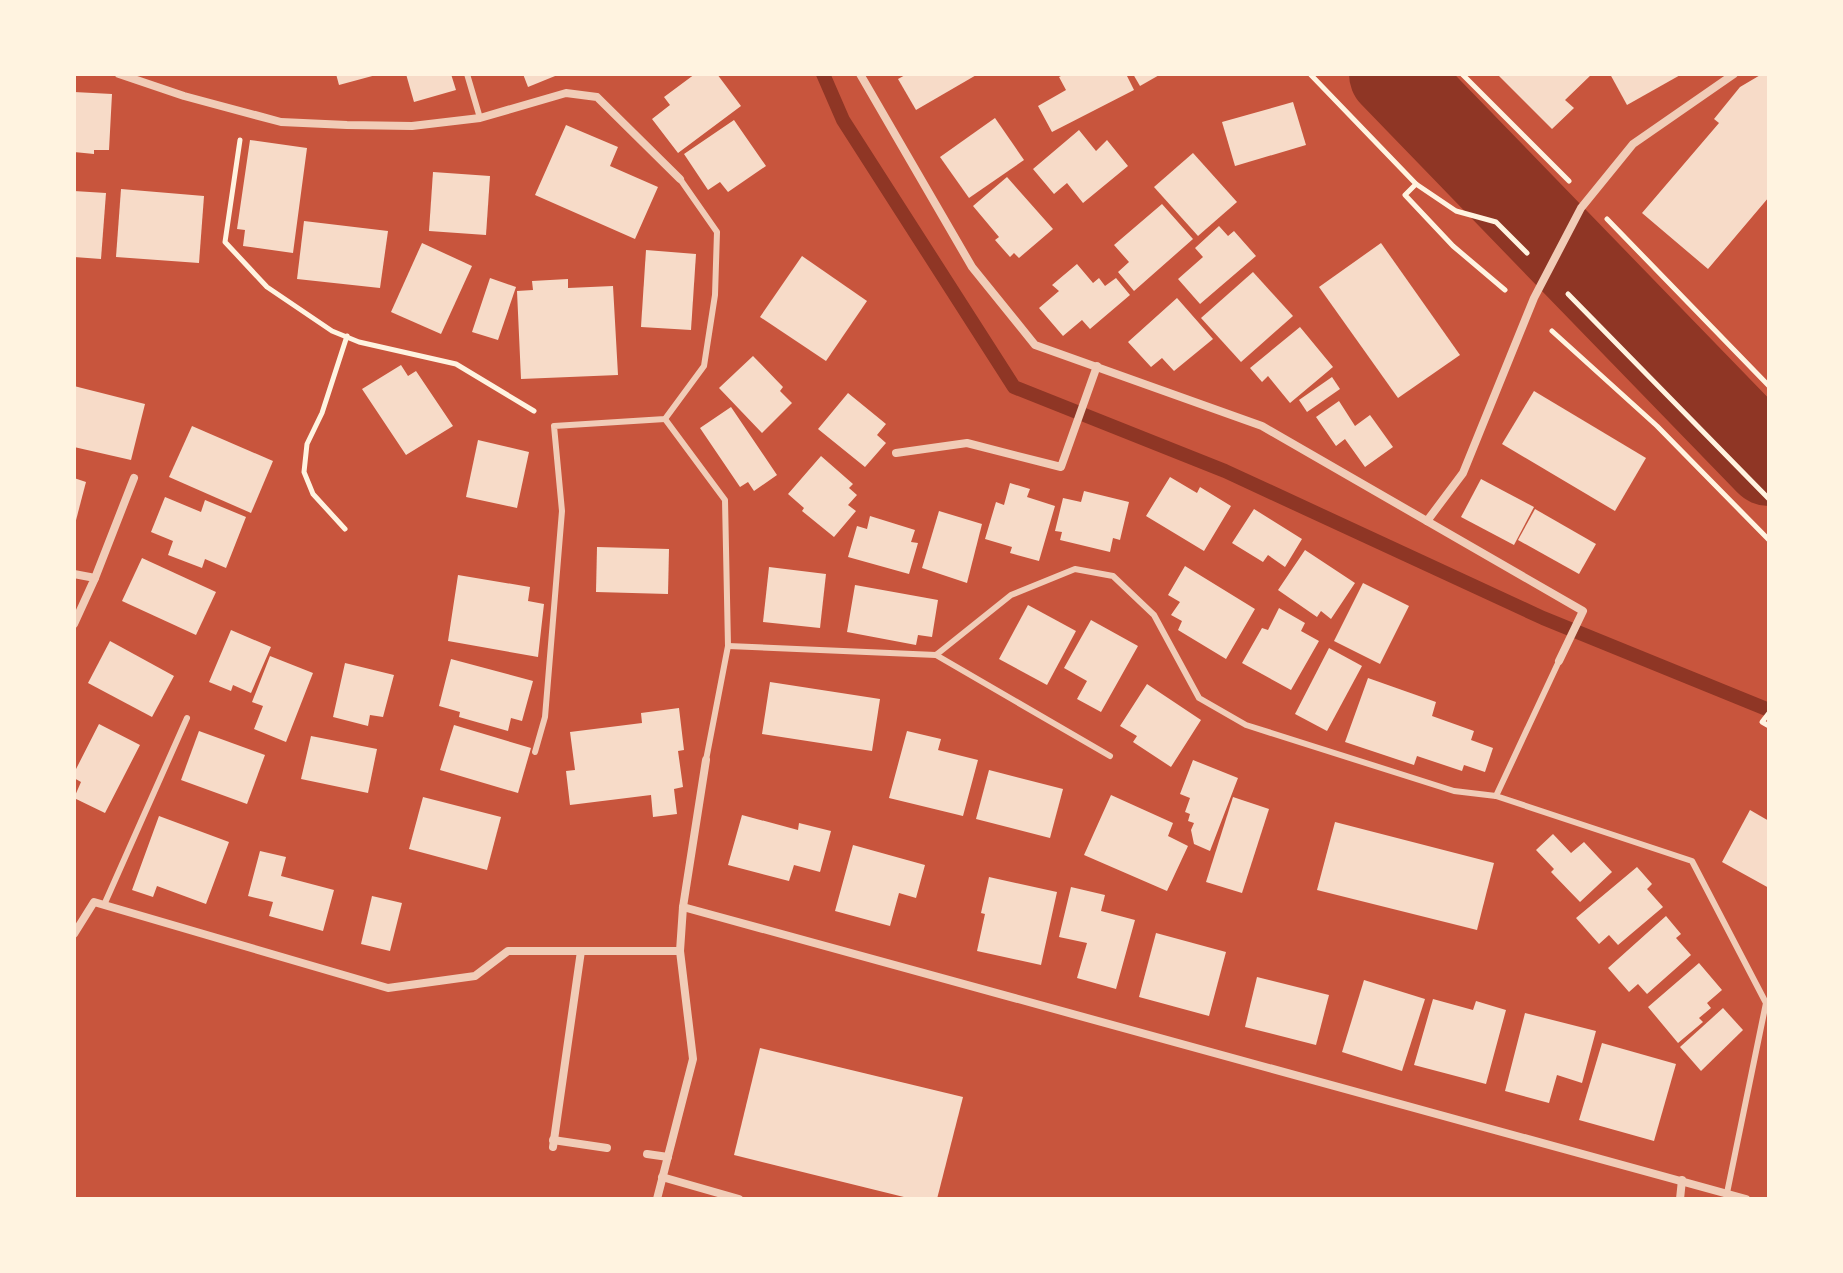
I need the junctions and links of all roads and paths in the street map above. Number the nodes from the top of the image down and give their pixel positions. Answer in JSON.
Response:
{"nodes":[{"id":1,"x":119,"y":74,"type":"edge"},
{"id":2,"x":467,"y":74,"type":"edge"},
{"id":3,"x":860,"y":74,"type":"edge"},
{"id":4,"x":1462,"y":74,"type":"edge"},
{"id":5,"x":1734,"y":74,"type":"edge"},
{"id":6,"x":244,"y":112,"type":"junction"},
{"id":7,"x":480,"y":118,"type":"junction"},
{"id":8,"x":680,"y":179,"type":"joint"},
{"id":9,"x":1416,"y":184,"type":"dead end"},
{"id":10,"x":1588,"y":199,"type":"junction"},
{"id":11,"x":1528,"y":254,"type":"dead end"},
{"id":12,"x":1560,"y":286,"type":"dead end"},
{"id":13,"x":347,"y":336,"type":"junction"},
{"id":14,"x":1097,"y":366,"type":"junction"},
{"id":15,"x":1769,"y":386,"type":"edge"},
{"id":16,"x":665,"y":419,"type":"junction"},
{"id":17,"x":554,"y":426,"type":"junction"},
{"id":18,"x":896,"y":453,"type":"dead end"},
{"id":19,"x":134,"y":478,"type":"dead end"},
{"id":20,"x":1769,"y":499,"type":"edge"},
{"id":21,"x":1427,"y":521,"type":"junction"},
{"id":22,"x":345,"y":529,"type":"dead end"},
{"id":23,"x":74,"y":574,"type":"edge"},
{"id":24,"x":95,"y":578,"type":"junction"},
{"id":25,"x":74,"y":624,"type":"edge"},
{"id":26,"x":728,"y":646,"type":"junction"},
{"id":27,"x":936,"y":655,"type":"junction"},
{"id":28,"x":1559,"y":661,"type":"joint"},
{"id":29,"x":1769,"y":713,"type":"edge"},
{"id":30,"x":187,"y":718,"type":"dead end"},
{"id":31,"x":1769,"y":726,"type":"edge"},
{"id":32,"x":535,"y":752,"type":"dead end"},
{"id":33,"x":1110,"y":756,"type":"dead end"},
{"id":34,"x":706,"y":760,"type":"joint"},
{"id":35,"x":1496,"y":796,"type":"junction"},
{"id":36,"x":104,"y":905,"type":"junction"},
{"id":37,"x":683,"y":907,"type":"junction"},
{"id":38,"x":74,"y":934,"type":"edge"},
{"id":39,"x":581,"y":951,"type":"junction"},
{"id":40,"x":680,"y":951,"type":"junction"},
{"id":41,"x":607,"y":1148,"type":"dead end"},
{"id":42,"x":647,"y":1154,"type":"dead end"},
{"id":43,"x":668,"y":1157,"type":"junction"},
{"id":44,"x":662,"y":1177,"type":"junction"},
{"id":45,"x":1682,"y":1180,"type":"junction"},
{"id":46,"x":1727,"y":1193,"type":"junction"},
{"id":47,"x":657,"y":1199,"type":"edge"},
{"id":48,"x":739,"y":1199,"type":"edge"},
{"id":49,"x":1680,"y":1199,"type":"edge"},
{"id":50,"x":1746,"y":1199,"type":"edge"}],
"edges":[{"from":1,"to":6,"type":"street"},
{"from":2,"to":7,"type":"lane"},
{"from":3,"to":14,"type":"street"},
{"from":4,"to":10,"type":"path"},
{"from":5,"to":10,"type":"street"},
{"from":6,"to":7,"type":"street"},
{"from":6,"to":13,"type":"path"},
{"from":7,"to":8,"type":"street"},
{"from":8,"to":16,"type":"lane"},
{"from":9,"to":11,"type":"path"},
{"from":10,"to":15,"type":"path"},
{"from":10,"to":21,"type":"street"},
{"from":12,"to":20,"type":"path"},
{"from":13,"to":17,"type":"path"},
{"from":13,"to":22,"type":"path"},
{"from":14,"to":18,"type":"street"},
{"from":14,"to":21,"type":"street"},
{"from":16,"to":17,"type":"lane"},
{"from":16,"to":26,"type":"lane"},
{"from":17,"to":32,"type":"lane"},
{"from":19,"to":24,"type":"street"},
{"from":21,"to":28,"type":"street"},
{"from":23,"to":24,"type":"street"},
{"from":24,"to":25,"type":"street"},
{"from":26,"to":27,"type":"lane"},
{"from":26,"to":34,"type":"lane"},
{"from":27,"to":33,"type":"lane"},
{"from":27,"to":35,"type":"lane"},
{"from":28,"to":35,"type":"lane"},
{"from":29,"to":31,"type":"path"},
{"from":30,"to":36,"type":"lane"},
{"from":34,"to":37,"type":"street"},
{"from":35,"to":46,"type":"lane"},
{"from":36,"to":38,"type":"street"},
{"from":36,"to":39,"type":"street"},
{"from":37,"to":40,"type":"street"},
{"from":37,"to":45,"type":"street"},
{"from":39,"to":40,"type":"street"},
{"from":39,"to":41,"type":"street"},
{"from":40,"to":43,"type":"street"},
{"from":42,"to":43,"type":"street"},
{"from":43,"to":44,"type":"street"},
{"from":44,"to":47,"type":"street"},
{"from":44,"to":48,"type":"street"},
{"from":45,"to":46,"type":"street"},
{"from":45,"to":49,"type":"street"},
{"from":46,"to":50,"type":"street"}]}
